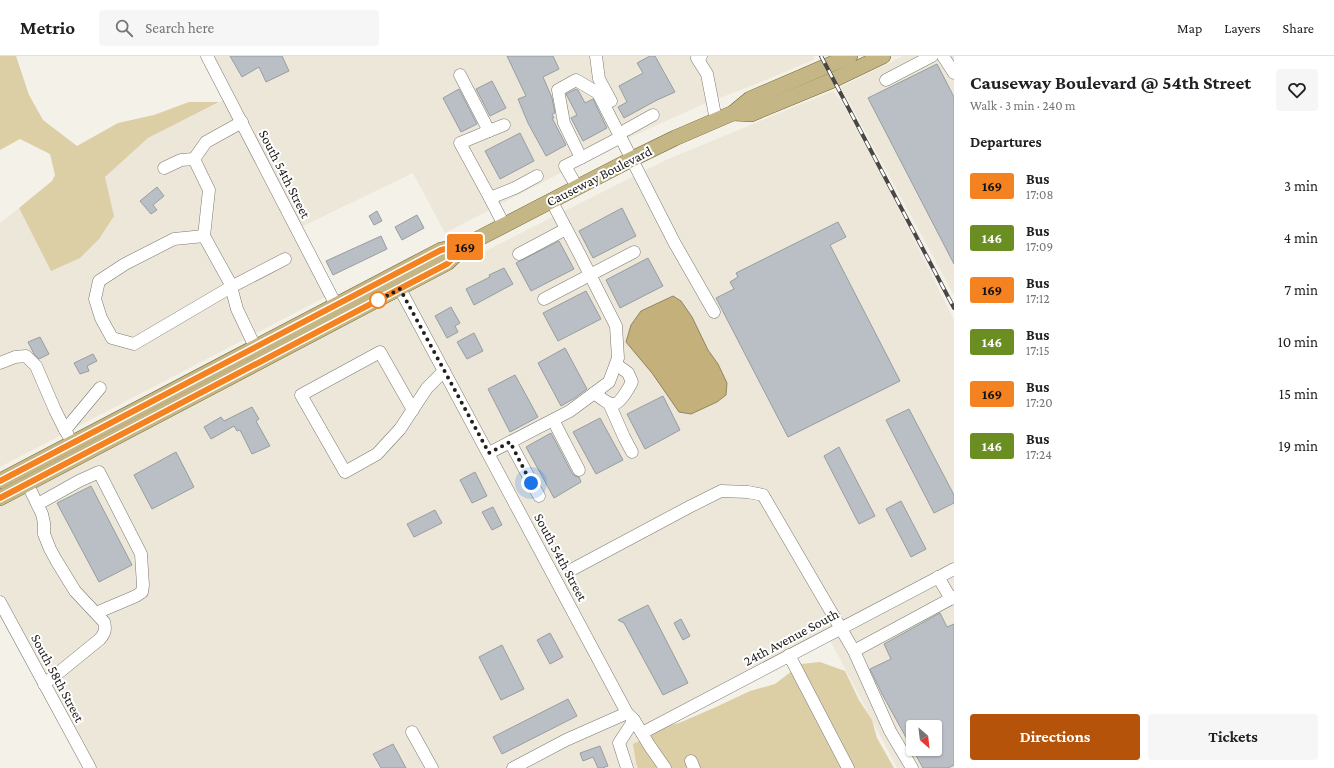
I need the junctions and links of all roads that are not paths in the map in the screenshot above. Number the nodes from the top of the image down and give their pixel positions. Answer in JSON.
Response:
{"nodes":[{"id":1,"x":207,"y":56,"type":"edge"},
{"id":2,"x":596,"y":56,"type":"edge"},
{"id":3,"x":701,"y":56,"type":"edge"},
{"id":4,"x":850,"y":56,"type":"edge"},
{"id":5,"x":883,"y":56,"type":"edge"},
{"id":6,"x":932,"y":56,"type":"edge"},
{"id":7,"x":943,"y":56,"type":"edge"},
{"id":8,"x":954,"y":73,"type":"edge"},
{"id":9,"x":460,"y":76,"type":"dead end"},
{"id":10,"x":886,"y":80,"type":"dead end"},
{"id":11,"x":733,"y":113,"type":"junction"},
{"id":12,"x":653,"y":116,"type":"dead end"},
{"id":13,"x":716,"y":120,"type":"junction"},
{"id":14,"x":242,"y":122,"type":"junction"},
{"id":15,"x":504,"y":125,"type":"dead end"},
{"id":16,"x":489,"y":131,"type":"junction"},
{"id":17,"x":624,"y":133,"type":"junction"},
{"id":18,"x":636,"y":157,"type":"junction"},
{"id":19,"x":194,"y":158,"type":"junction"},
{"id":20,"x":581,"y":158,"type":"junction"},
{"id":21,"x":164,"y":168,"type":"dead end"},
{"id":22,"x":537,"y":176,"type":"dead end"},
{"id":23,"x":577,"y":187,"type":"junction"},
{"id":24,"x":490,"y":198,"type":"junction"},
{"id":25,"x":551,"y":200,"type":"junction"},
{"id":26,"x":504,"y":225,"type":"junction"},
{"id":27,"x":566,"y":229,"type":"junction"},
{"id":28,"x":204,"y":236,"type":"junction"},
{"id":29,"x":468,"y":244,"type":"junction"},
{"id":30,"x":450,"y":248,"type":"junction"},
{"id":31,"x":634,"y":252,"type":"dead end"},
{"id":32,"x":519,"y":254,"type":"dead end"},
{"id":33,"x":285,"y":259,"type":"dead end"},
{"id":34,"x":590,"y":275,"type":"junction"},
{"id":35,"x":231,"y":287,"type":"junction"},
{"id":36,"x":400,"y":289,"type":"junction"},
{"id":37,"x":544,"y":299,"type":"dead end"},
{"id":38,"x":336,"y":305,"type":"junction"},
{"id":39,"x":714,"y":312,"type":"dead end"},
{"id":40,"x":256,"y":347,"type":"junction"},
{"id":41,"x":0,"y":364,"type":"edge"},
{"id":42,"x":616,"y":364,"type":"junction"},
{"id":43,"x":444,"y":371,"type":"junction"},
{"id":44,"x":238,"y":374,"type":"junction"},
{"id":45,"x":100,"y":388,"type":"dead end"},
{"id":46,"x":594,"y":393,"type":"junction"},
{"id":47,"x":609,"y":403,"type":"junction"},
{"id":48,"x":413,"y":410,"type":"junction"},
{"id":49,"x":132,"y":412,"type":"junction"},
{"id":50,"x":553,"y":420,"type":"junction"},
{"id":51,"x":66,"y":430,"type":"junction"},
{"id":52,"x":510,"y":442,"type":"junction"},
{"id":53,"x":72,"y":444,"type":"junction"},
{"id":54,"x":632,"y":452,"type":"dead end"},
{"id":55,"x":489,"y":453,"type":"junction"},
{"id":56,"x":579,"y":470,"type":"dead end"},
{"id":57,"x":0,"y":481,"type":"edge"},
{"id":58,"x":27,"y":483,"type":"junction"},
{"id":59,"x":0,"y":490,"type":"edge"},
{"id":60,"x":538,"y":496,"type":"dead end"},
{"id":61,"x":0,"y":498,"type":"edge"},
{"id":62,"x":38,"y":504,"type":"junction"},
{"id":63,"x":573,"y":568,"type":"dead end"},
{"id":64,"x":954,"y":569,"type":"edge"},
{"id":65,"x":938,"y":577,"type":"junction"},
{"id":66,"x":952,"y":598,"type":"edge"},
{"id":67,"x":0,"y":602,"type":"edge"},
{"id":68,"x":96,"y":612,"type":"junction"},
{"id":69,"x":840,"y":628,"type":"junction"},
{"id":70,"x":854,"y":651,"type":"junction"},
{"id":71,"x":788,"y":655,"type":"junction"},
{"id":72,"x":44,"y":684,"type":"junction"},
{"id":73,"x":631,"y":716,"type":"junction"},
{"id":74,"x":412,"y":732,"type":"dead end"},
{"id":75,"x":642,"y":733,"type":"junction"},
{"id":76,"x":90,"y":768,"type":"edge"},
{"id":77,"x":432,"y":768,"type":"edge"},
{"id":78,"x":513,"y":768,"type":"edge"},
{"id":79,"x":627,"y":768,"type":"edge"},
{"id":80,"x":665,"y":768,"type":"edge"},
{"id":81,"x":848,"y":768,"type":"edge"},
{"id":82,"x":912,"y":768,"type":"edge"}],
"edges":[{"from":1,"to":14,"type":"street","name":"South 54th Street"},
{"from":2,"to":17,"type":"street"},
{"from":3,"to":13,"type":"street"},
{"from":4,"to":11,"type":"main road","name":"Causeway Boulevard"},
{"from":5,"to":11,"type":"main road","name":"Causeway Boulevard"},
{"from":6,"to":10,"type":"street"},
{"from":7,"to":8,"type":"street"},
{"from":9,"to":16,"type":"street"},
{"from":11,"to":13,"type":"main road","name":"Causeway Boulevard"},
{"from":12,"to":17,"type":"street"},
{"from":13,"to":18,"type":"main road","name":"Causeway Boulevard"},
{"from":14,"to":19,"type":"street"},
{"from":14,"to":38,"type":"street","name":"South 54th Street"},
{"from":15,"to":16,"type":"street"},
{"from":16,"to":24,"type":"street"},
{"from":17,"to":18,"type":"street"},
{"from":17,"to":20,"type":"street"},
{"from":17,"to":20,"type":"street"},
{"from":18,"to":23,"type":"main road","name":"Causeway Boulevard"},
{"from":18,"to":39,"type":"street"},
{"from":19,"to":21,"type":"street"},
{"from":19,"to":28,"type":"street"},
{"from":20,"to":23,"type":"street"},
{"from":22,"to":24,"type":"street"},
{"from":23,"to":25,"type":"main road","name":"Causeway Boulevard"},
{"from":24,"to":26,"type":"street"},
{"from":25,"to":26,"type":"main road","name":"Causeway Boulevard"},
{"from":25,"to":27,"type":"street"},
{"from":26,"to":29,"type":"main road","name":"Causeway Boulevard"},
{"from":27,"to":32,"type":"street"},
{"from":27,"to":34,"type":"street"},
{"from":28,"to":35,"type":"street"},
{"from":28,"to":35,"type":"street"},
{"from":29,"to":30,"type":"main road","name":"Causeway Boulevard"},
{"from":29,"to":36,"type":"main road","name":"Causeway Boulevard"},
{"from":30,"to":36,"type":"main road"},
{"from":30,"to":38,"type":"main road","name":"Causeway Boulevard"},
{"from":31,"to":34,"type":"street"},
{"from":33,"to":35,"type":"street"},
{"from":34,"to":37,"type":"street"},
{"from":34,"to":42,"type":"street"},
{"from":35,"to":40,"type":"street"},
{"from":36,"to":43,"type":"street","name":"South 54th Street"},
{"from":36,"to":44,"type":"main road","name":"Causeway Boulevard"},
{"from":38,"to":40,"type":"main road","name":"Causeway Boulevard"},
{"from":38,"to":44,"type":"main road"},
{"from":40,"to":49,"type":"main road","name":"Causeway Boulevard"},
{"from":41,"to":51,"type":"street"},
{"from":42,"to":46,"type":"street"},
{"from":42,"to":47,"type":"street"},
{"from":43,"to":48,"type":"street"},
{"from":43,"to":55,"type":"street","name":"South 54th Street"},
{"from":44,"to":58,"type":"main road","name":"Causeway Boulevard"},
{"from":45,"to":51,"type":"street"},
{"from":46,"to":47,"type":"street"},
{"from":46,"to":50,"type":"street"},
{"from":47,"to":54,"type":"street"},
{"from":48,"to":48,"type":"street"},
{"from":49,"to":53,"type":"main road","name":"Causeway Boulevard"},
{"from":49,"to":59,"type":"main road"},
{"from":50,"to":52,"type":"street"},
{"from":50,"to":56,"type":"street"},
{"from":51,"to":53,"type":"street"},
{"from":52,"to":55,"type":"street"},
{"from":52,"to":60,"type":"street"},
{"from":53,"to":57,"type":"main road","name":"Causeway Boulevard"},
{"from":55,"to":73,"type":"street","name":"South 54th Street"},
{"from":58,"to":61,"type":"main road","name":"Causeway Boulevard"},
{"from":58,"to":62,"type":"street"},
{"from":62,"to":68,"type":"street"},
{"from":62,"to":68,"type":"street"},
{"from":63,"to":69,"type":"street"},
{"from":64,"to":65,"type":"street","name":"24th Avenue South"},
{"from":65,"to":66,"type":"street"},
{"from":65,"to":69,"type":"street","name":"24th Avenue South"},
{"from":66,"to":70,"type":"street"},
{"from":67,"to":72,"type":"street","name":"South 58th Street"},
{"from":68,"to":72,"type":"street"},
{"from":69,"to":70,"type":"street"},
{"from":69,"to":71,"type":"street","name":"24th Avenue South"},
{"from":70,"to":82,"type":"street"},
{"from":71,"to":75,"type":"street","name":"24th Avenue South"},
{"from":71,"to":81,"type":"street"},
{"from":72,"to":76,"type":"street","name":"South 58th Street"},
{"from":73,"to":75,"type":"street","name":"South 54th Street"},
{"from":73,"to":78,"type":"street"},
{"from":73,"to":79,"type":"street"},
{"from":74,"to":77,"type":"street"},
{"from":75,"to":80,"type":"street","name":"South 54th Street"}]}
